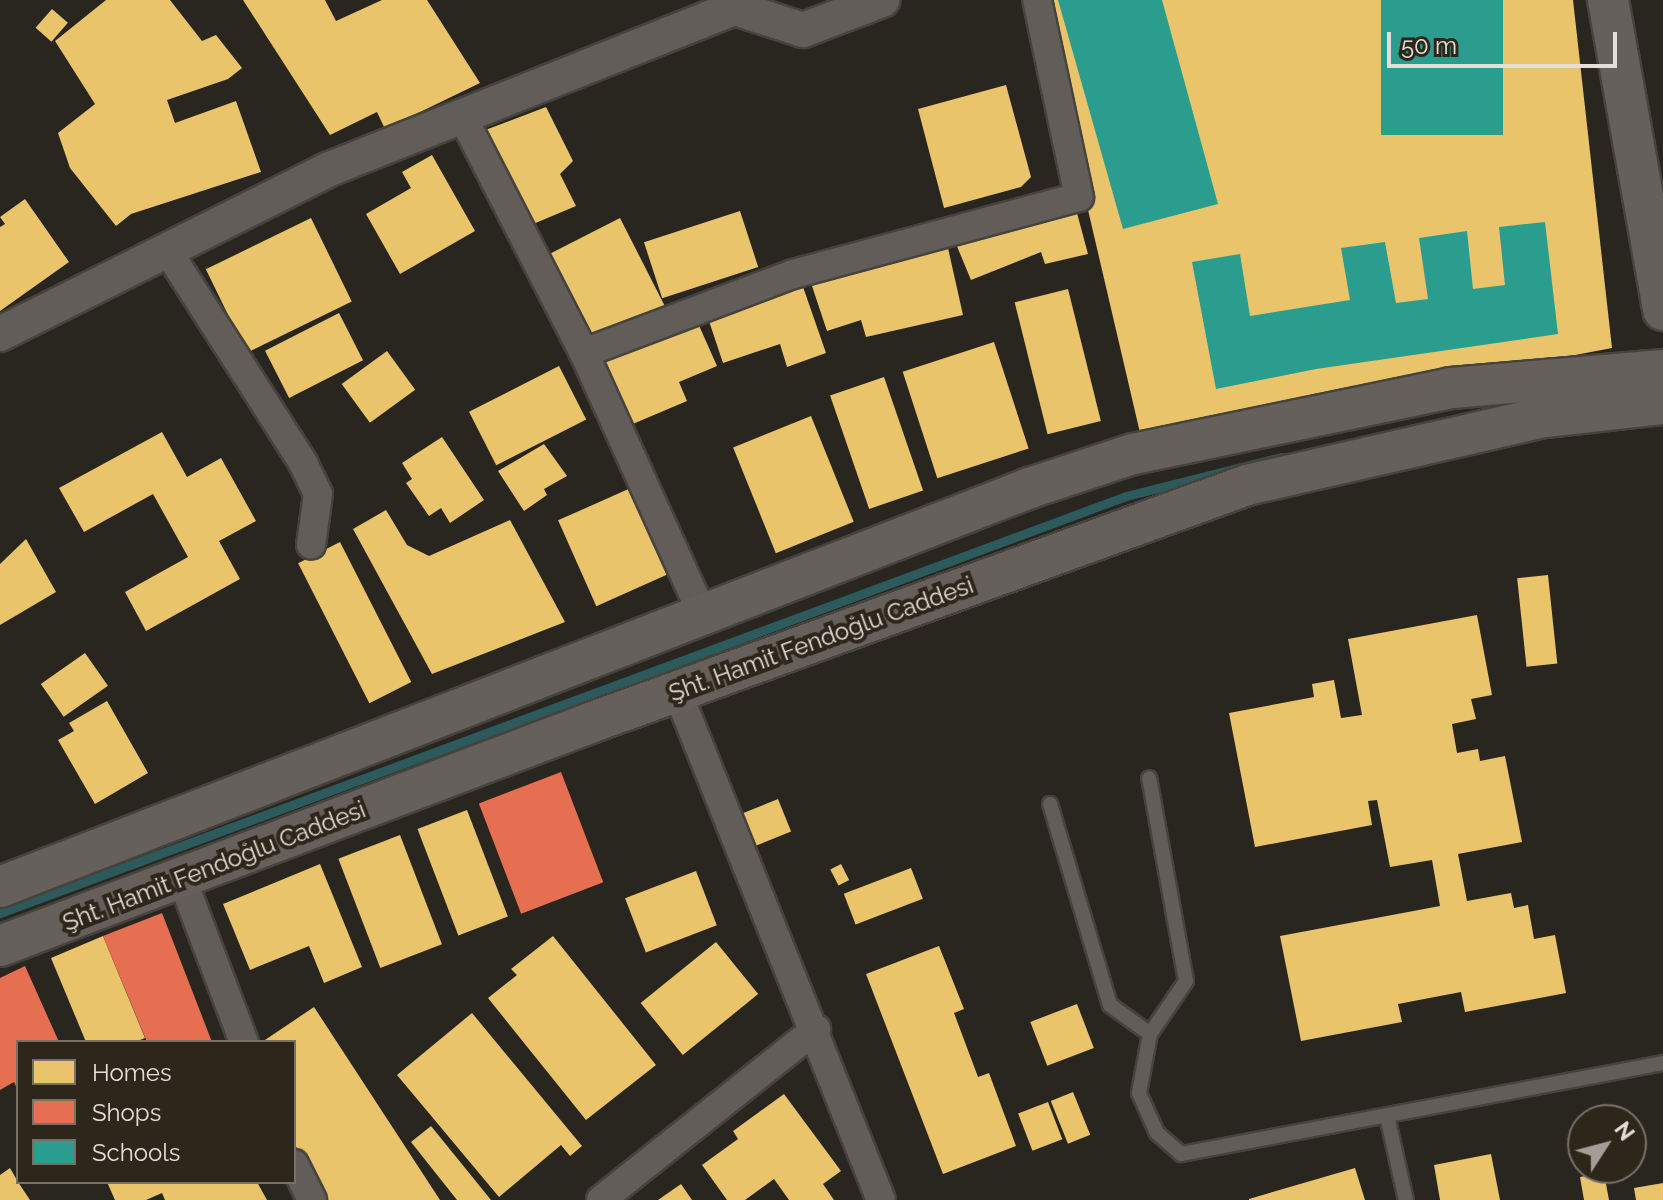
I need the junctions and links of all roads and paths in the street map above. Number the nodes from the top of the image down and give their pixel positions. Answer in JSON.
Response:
{"nodes":[{"id":1,"x":882,"y":0,"type":"edge"},
{"id":2,"x":1037,"y":0,"type":"edge"},
{"id":3,"x":1608,"y":0,"type":"edge"},
{"id":4,"x":732,"y":4,"type":"edge"},
{"id":5,"x":462,"y":116,"type":"junction"},
{"id":6,"x":167,"y":250,"type":"junction"},
{"id":7,"x":1663,"y":310,"type":"edge"},
{"id":8,"x":0,"y":334,"type":"edge"},
{"id":9,"x":584,"y":353,"type":"junction"},
{"id":10,"x":1663,"y":370,"type":"edge"},
{"id":11,"x":1663,"y":404,"type":"edge"},
{"id":12,"x":311,"y":545,"type":"dead end"},
{"id":13,"x":703,"y":615,"type":"junction"},
{"id":14,"x":677,"y":691,"type":"junction"},
{"id":15,"x":1149,"y":778,"type":"dead end"},
{"id":16,"x":1050,"y":804,"type":"dead end"},
{"id":17,"x":182,"y":879,"type":"junction"},
{"id":18,"x":0,"y":887,"type":"edge"},
{"id":19,"x":0,"y":946,"type":"edge"},
{"id":20,"x":816,"y":1029,"type":"junction"},
{"id":21,"x":1150,"y":1034,"type":"junction"},
{"id":22,"x":243,"y":1040,"type":"edge"},
{"id":23,"x":1663,"y":1063,"type":"edge"},
{"id":24,"x":1387,"y":1116,"type":"junction"},
{"id":25,"x":296,"y":1168,"type":"edge"},
{"id":26,"x":312,"y":1200,"type":"edge"},
{"id":27,"x":601,"y":1200,"type":"edge"},
{"id":28,"x":881,"y":1200,"type":"edge"},
{"id":29,"x":1406,"y":1200,"type":"edge"}],
"edges":[{"from":1,"to":4,"type":"street"},
{"from":2,"to":9,"type":"street"},
{"from":3,"to":7,"type":"main road"},
{"from":4,"to":5,"type":"street"},
{"from":5,"to":6,"type":"street"},
{"from":5,"to":9,"type":"street"},
{"from":6,"to":8,"type":"street"},
{"from":6,"to":12,"type":"street"},
{"from":9,"to":13,"type":"street"},
{"from":10,"to":13,"type":"main road"},
{"from":11,"to":14,"type":"main road","name":"Şht. Hamit Fendoğlu Caddesi"},
{"from":13,"to":18,"type":"main road"},
{"from":14,"to":17,"type":"main road","name":"Şht. Hamit Fendoğlu Caddesi"},
{"from":14,"to":20,"type":"street"},
{"from":15,"to":21,"type":"lane"},
{"from":16,"to":21,"type":"lane"},
{"from":17,"to":19,"type":"main road","name":"Şht. Hamit Fendoğlu Caddesi"},
{"from":17,"to":22,"type":"street"},
{"from":20,"to":27,"type":"street"},
{"from":20,"to":28,"type":"street"},
{"from":21,"to":24,"type":"lane"},
{"from":23,"to":24,"type":"lane"},
{"from":24,"to":29,"type":"lane"},
{"from":25,"to":26,"type":"street"}]}
